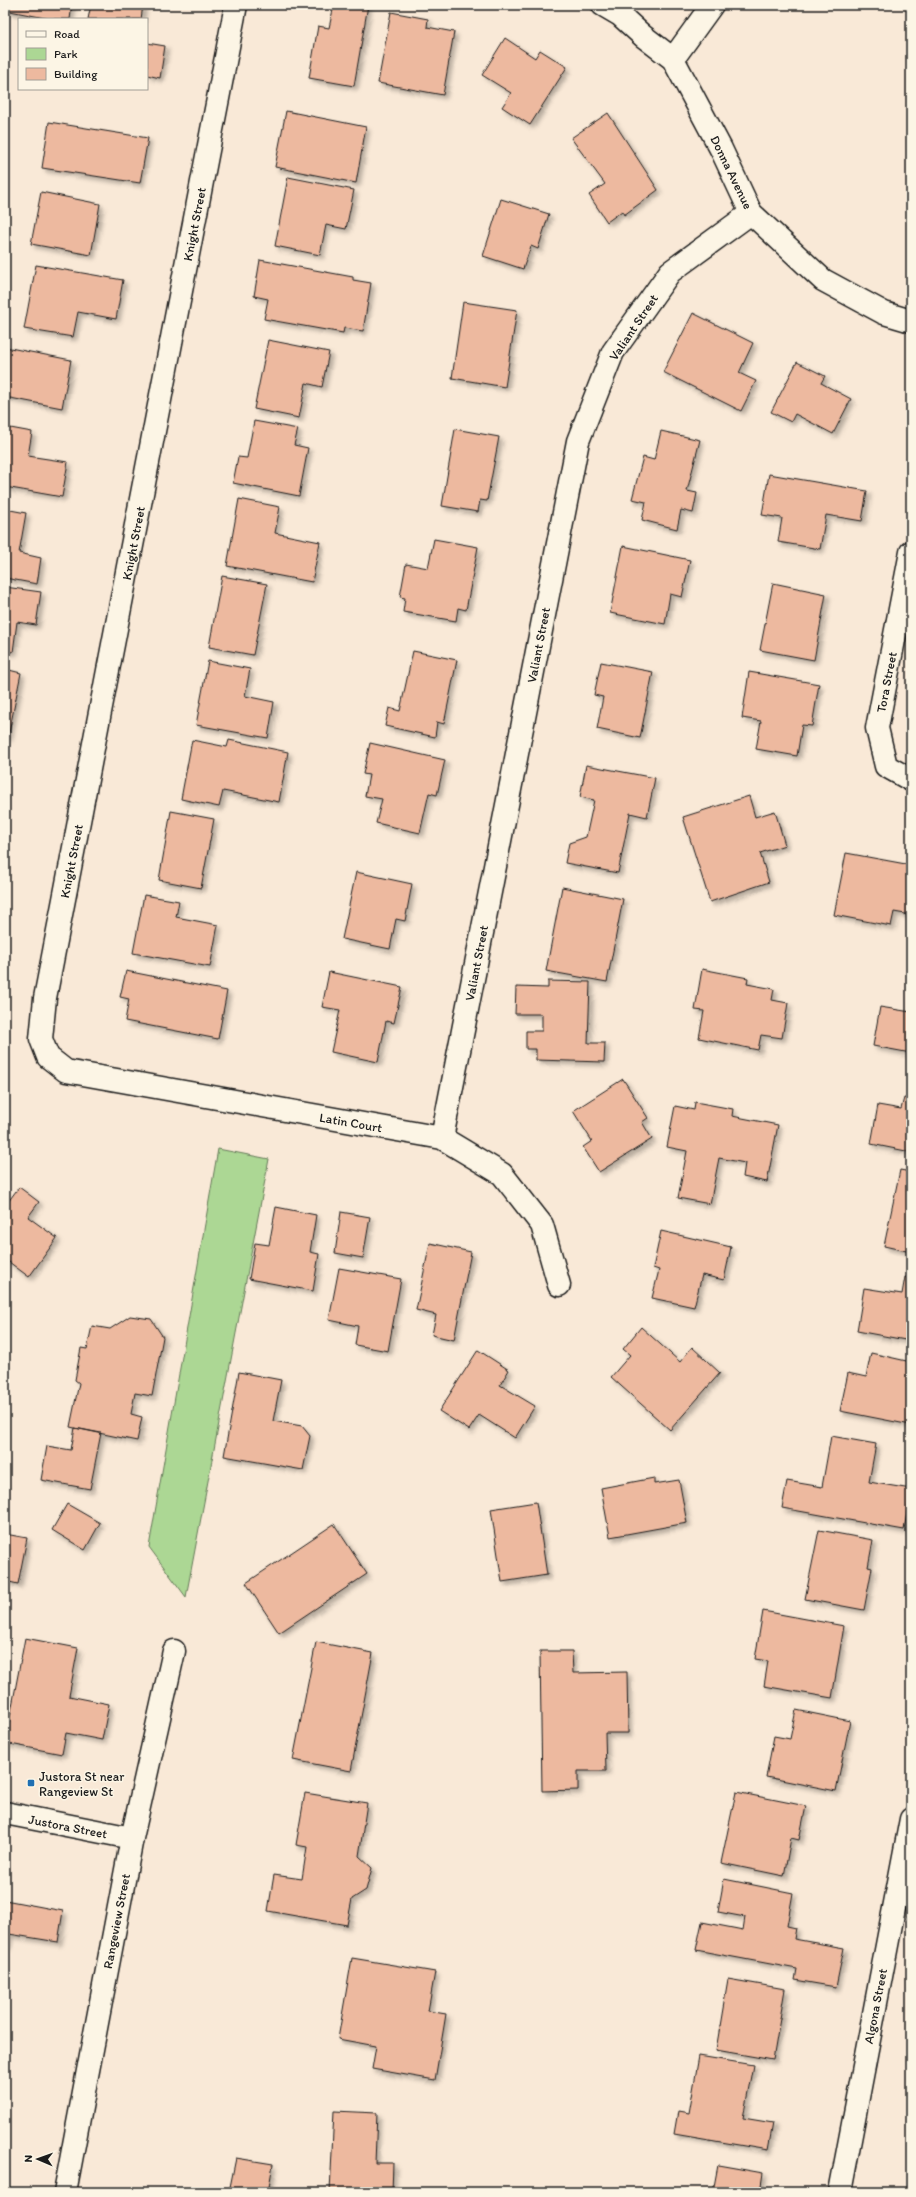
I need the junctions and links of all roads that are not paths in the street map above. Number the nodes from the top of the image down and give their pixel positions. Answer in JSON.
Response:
{"nodes":[{"id":1,"x":236,"y":5,"type":"edge"},
{"id":2,"x":603,"y":5,"type":"edge"},
{"id":3,"x":712,"y":5,"type":"edge"},
{"id":4,"x":673,"y":59,"type":"junction"},
{"id":5,"x":751,"y":213,"type":"junction"},
{"id":6,"x":911,"y":321,"type":"edge"},
{"id":7,"x":911,"y":552,"type":"edge"},
{"id":8,"x":911,"y":780,"type":"edge"},
{"id":9,"x":66,"y":1071,"type":"joint"},
{"id":10,"x":442,"y":1138,"type":"junction"},
{"id":11,"x":559,"y":1285,"type":"dead end"},
{"id":12,"x":174,"y":1651,"type":"dead end"},
{"id":13,"x":5,"y":1813,"type":"edge"},
{"id":14,"x":911,"y":1819,"type":"edge"},
{"id":15,"x":132,"y":1838,"type":"junction"},
{"id":16,"x":65,"y":2192,"type":"edge"},
{"id":17,"x":840,"y":2192,"type":"edge"}],
"edges":[{"from":1,"to":9,"type":"street","name":"Knight Street"},
{"from":2,"to":4,"type":"street","name":"Donna Avenue"},
{"from":3,"to":4,"type":"street"},
{"from":4,"to":5,"type":"street","name":"Donna Avenue"},
{"from":5,"to":6,"type":"street","name":"Donna Avenue"},
{"from":5,"to":10,"type":"street","name":"Valiant Street"},
{"from":7,"to":8,"type":"street","name":"Tora Street"},
{"from":9,"to":10,"type":"street","name":"Latin Court"},
{"from":10,"to":11,"type":"street","name":"Latin Court"},
{"from":12,"to":15,"type":"street","name":"Rangeview Street"},
{"from":13,"to":15,"type":"street","name":"Justora Street"},
{"from":14,"to":17,"type":"street","name":"Algona Street"},
{"from":15,"to":16,"type":"street","name":"Rangeview Street"}]}
